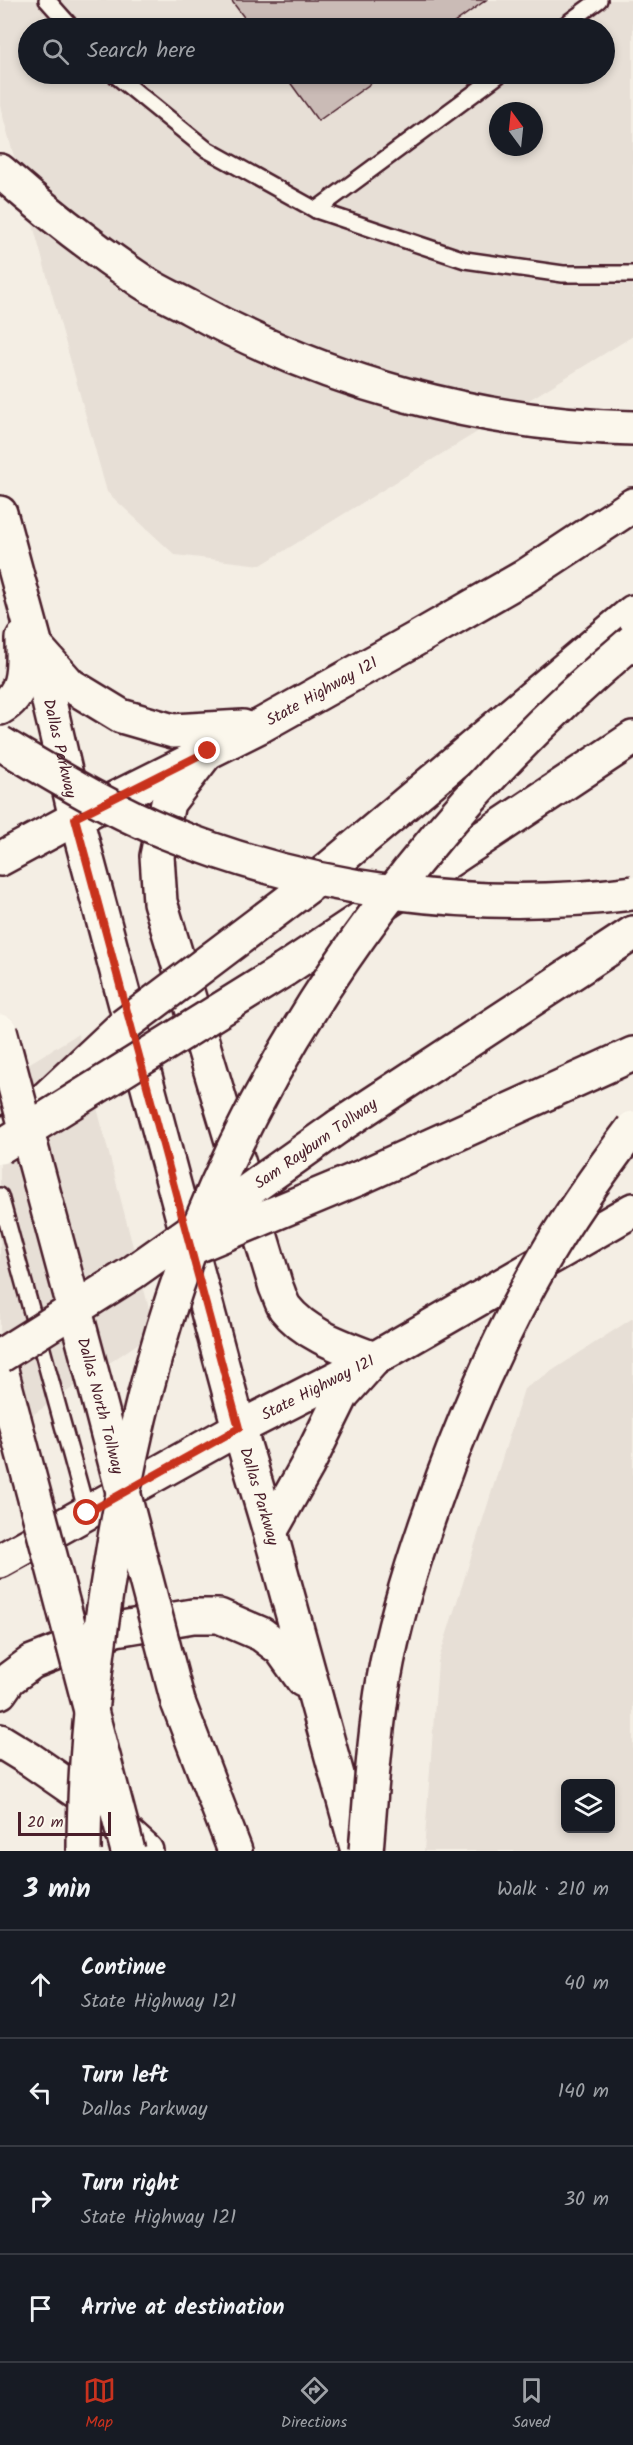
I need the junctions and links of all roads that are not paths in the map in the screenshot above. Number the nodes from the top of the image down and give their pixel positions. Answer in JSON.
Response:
{"nodes":[{"id":1,"x":47,"y":0,"type":"edge"},
{"id":2,"x":599,"y":0,"type":"edge"},
{"id":3,"x":63,"y":18,"type":"edge"},
{"id":4,"x":575,"y":18,"type":"edge"},
{"id":5,"x":126,"y":84,"type":"edge"},
{"id":6,"x":486,"y":84,"type":"edge"},
{"id":7,"x":0,"y":171,"type":"edge"},
{"id":8,"x":316,"y":210,"type":"junction"},
{"id":9,"x":633,"y":274,"type":"edge"},
{"id":10,"x":633,"y":428,"type":"edge"},
{"id":11,"x":633,"y":505,"type":"edge"},
{"id":12,"x":0,"y":513,"type":"edge"},
{"id":13,"x":24,"y":605,"type":"junction"},
{"id":14,"x":633,"y":612,"type":"edge"},
{"id":15,"x":633,"y":640,"type":"edge"},
{"id":16,"x":36,"y":646,"type":"junction"},
{"id":17,"x":0,"y":708,"type":"edge"},
{"id":18,"x":260,"y":726,"type":"junction"},
{"id":19,"x":633,"y":738,"type":"edge"},
{"id":20,"x":0,"y":742,"type":"edge"},
{"id":21,"x":208,"y":751,"type":"junction"},
{"id":22,"x":75,"y":818,"type":"junction"},
{"id":23,"x":0,"y":859,"type":"edge"},
{"id":24,"x":633,"y":893,"type":"edge"},
{"id":25,"x":633,"y":933,"type":"edge"},
{"id":26,"x":0,"y":1031,"type":"edge"},
{"id":27,"x":633,"y":1054,"type":"edge"},
{"id":28,"x":633,"y":1128,"type":"edge"},
{"id":29,"x":0,"y":1141,"type":"edge"},
{"id":30,"x":0,"y":1147,"type":"edge"},
{"id":31,"x":0,"y":1196,"type":"edge"},
{"id":32,"x":633,"y":1210,"type":"edge"},
{"id":33,"x":132,"y":1273,"type":"junction"},
{"id":34,"x":0,"y":1356,"type":"edge"},
{"id":35,"x":374,"y":1359,"type":"junction"},
{"id":36,"x":0,"y":1366,"type":"edge"},
{"id":37,"x":239,"y":1428,"type":"junction"},
{"id":38,"x":87,"y":1513,"type":"junction"},
{"id":39,"x":270,"y":1532,"type":"junction"},
{"id":40,"x":0,"y":1561,"type":"edge"},
{"id":41,"x":0,"y":1692,"type":"edge"},
{"id":42,"x":314,"y":1696,"type":"junction"},
{"id":43,"x":178,"y":1702,"type":"junction"},
{"id":44,"x":0,"y":1741,"type":"edge"},
{"id":45,"x":84,"y":1851,"type":"edge"},
{"id":46,"x":128,"y":1851,"type":"edge"},
{"id":47,"x":146,"y":1851,"type":"edge"},
{"id":48,"x":217,"y":1851,"type":"edge"},
{"id":49,"x":235,"y":1851,"type":"edge"},
{"id":50,"x":358,"y":1851,"type":"edge"},
{"id":51,"x":366,"y":1851,"type":"edge"}],
"edges":[{"from":1,"to":3,"type":"lane"},
{"from":2,"to":4,"type":"lane"},
{"from":5,"to":8,"type":"lane"},
{"from":6,"to":8,"type":"lane"},
{"from":7,"to":10,"type":"main road"},
{"from":8,"to":9,"type":"lane"},
{"from":11,"to":18,"type":"main road","name":"State Highway 121"},
{"from":12,"to":13,"type":"main road","name":"Dallas Parkway"},
{"from":13,"to":16,"type":"main road","name":"Dallas Parkway"},
{"from":13,"to":17,"type":"main road"},
{"from":14,"to":29,"type":"main road","bridge":true},
{"from":15,"to":45,"type":"main road","bridge":true},
{"from":16,"to":18,"type":"main road"},
{"from":16,"to":22,"type":"main road","name":"Dallas Parkway"},
{"from":18,"to":21,"type":"main road","name":"State Highway 121"},
{"from":19,"to":30,"type":"main road","bridge":true},
{"from":20,"to":24,"type":"main road","bridge":true},
{"from":21,"to":22,"type":"main road","name":"State Highway 121"},
{"from":21,"to":35,"type":"main road"},
{"from":22,"to":23,"type":"main road","name":"State Highway 121"},
{"from":22,"to":37,"type":"main road","name":"Dallas Parkway"},
{"from":25,"to":33,"type":"main road","name":"Sam Rayburn Tollway","bridge":true},
{"from":26,"to":43,"type":"main road","name":"Dallas North Tollway","bridge":true},
{"from":27,"to":33,"type":"main road","bridge":true},
{"from":28,"to":51,"type":"main road","bridge":true},
{"from":31,"to":38,"type":"lane"},
{"from":32,"to":35,"type":"main road","name":"State Highway 121"},
{"from":33,"to":34,"type":"main road","name":"Sam Rayburn Tollway","bridge":true},
{"from":35,"to":37,"type":"main road","name":"State Highway 121"},
{"from":35,"to":39,"type":"main road"},
{"from":36,"to":46,"type":"main road","bridge":true},
{"from":37,"to":38,"type":"main road","name":"State Highway 121"},
{"from":37,"to":39,"type":"main road","name":"Dallas Parkway"},
{"from":38,"to":40,"type":"main road","name":"State Highway 121"},
{"from":39,"to":42,"type":"main road","name":"Dallas Parkway"},
{"from":41,"to":42,"type":"main road"},
{"from":42,"to":50,"type":"main road","name":"Dallas Parkway"},
{"from":43,"to":48,"type":"main road","name":"Dallas North Tollway"},
{"from":43,"to":49,"type":"main road"},
{"from":44,"to":47,"type":"main road","bridge":true}]}
